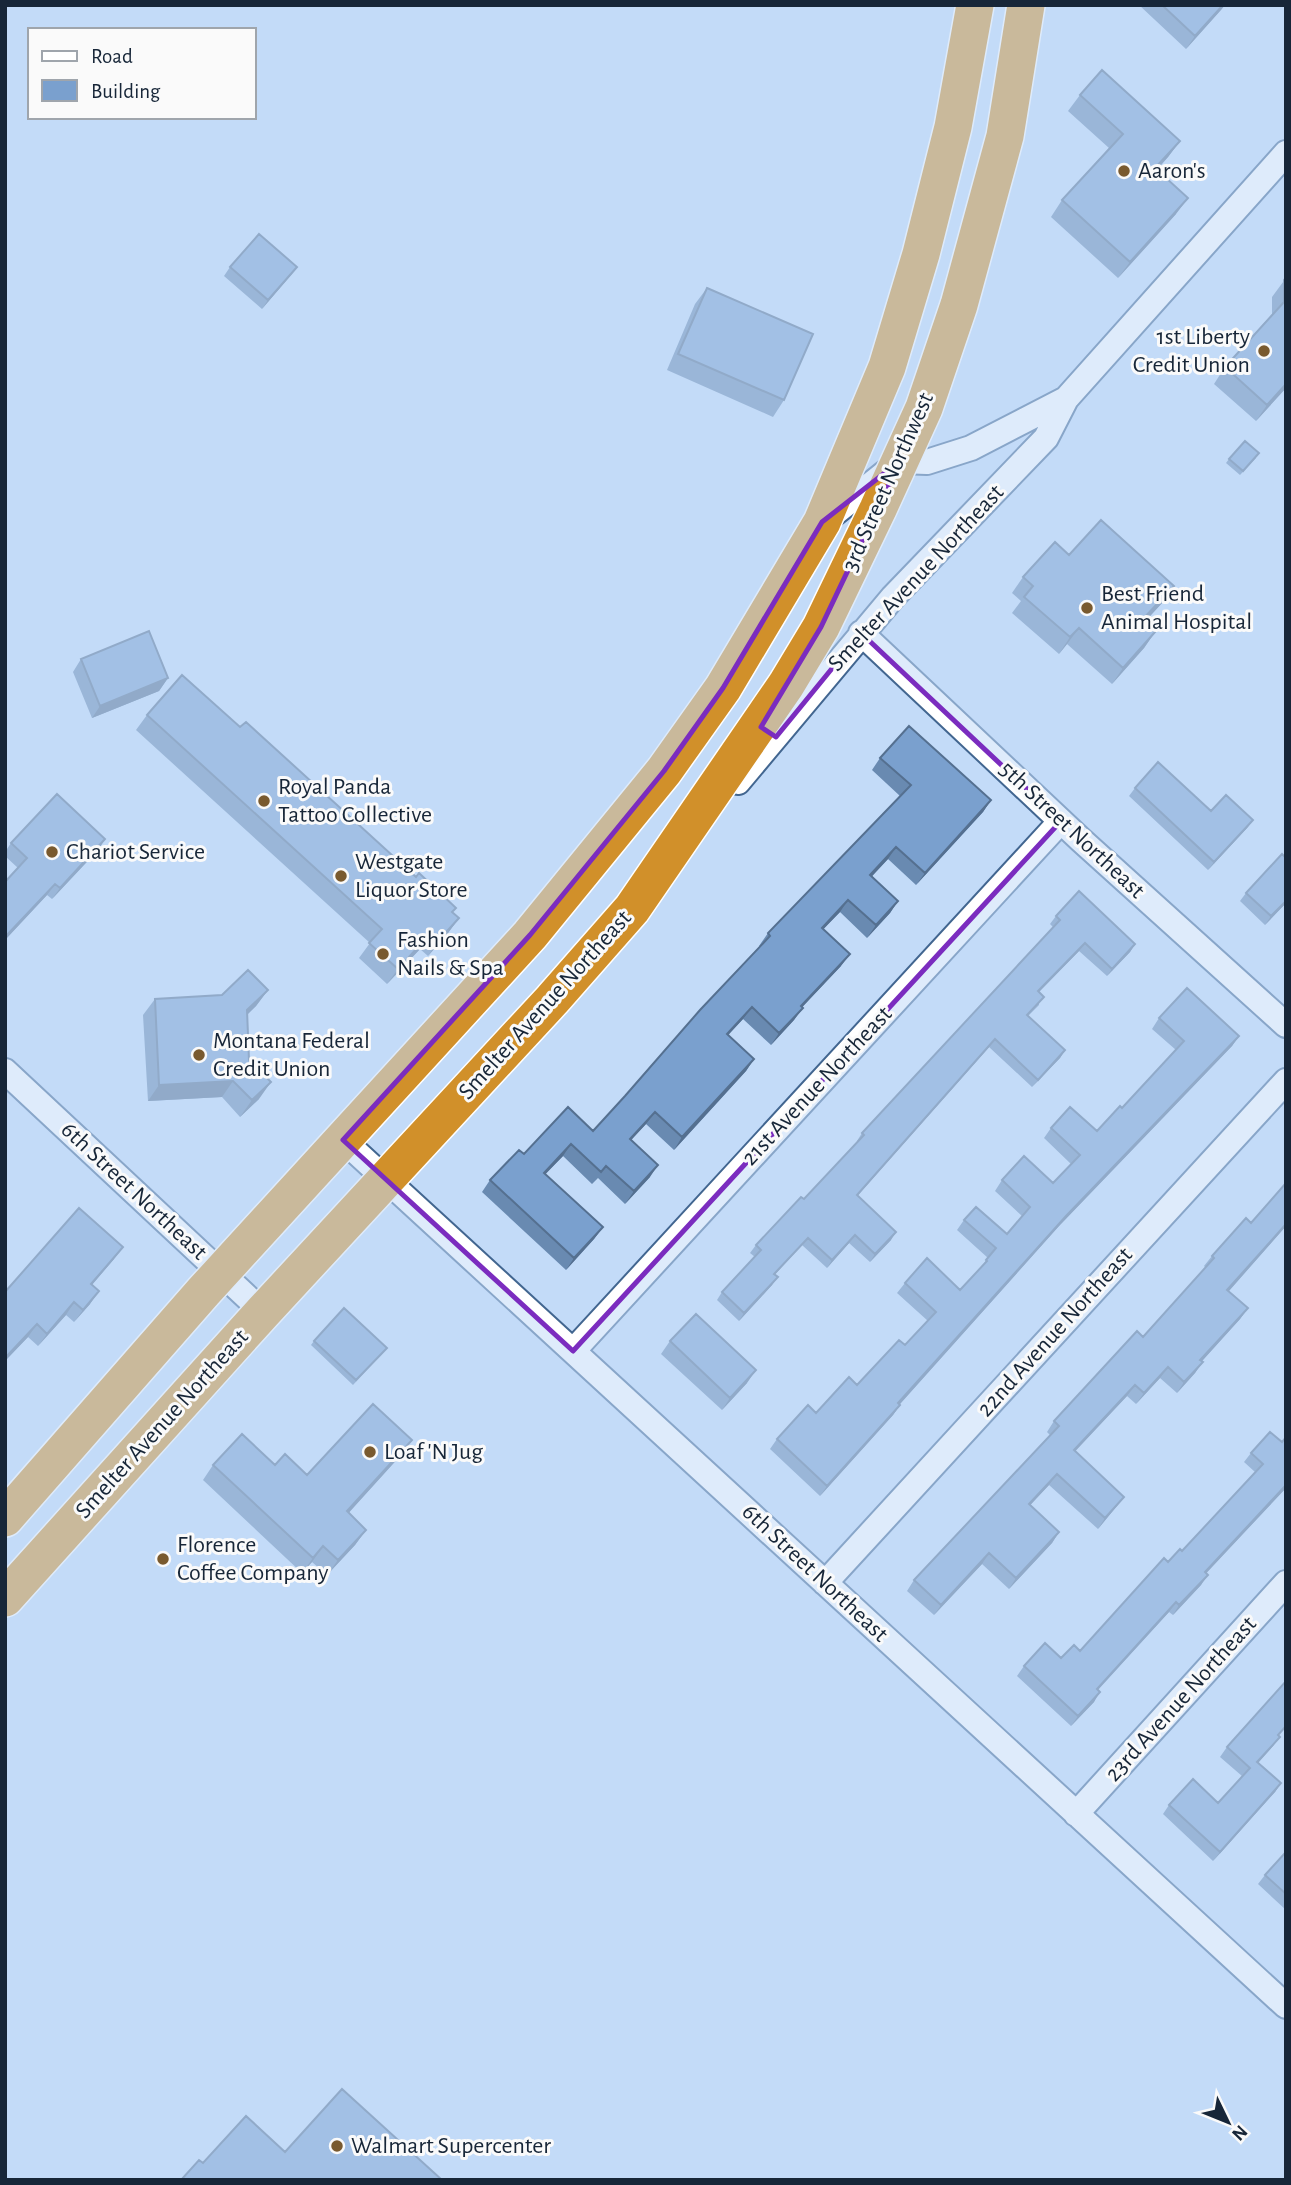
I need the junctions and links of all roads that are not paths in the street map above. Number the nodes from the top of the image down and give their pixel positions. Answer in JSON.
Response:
{"nodes":[{"id":1,"x":975,"y":5,"type":"edge"},
{"id":2,"x":1026,"y":5,"type":"edge"},
{"id":3,"x":1286,"y":153,"type":"edge"},
{"id":4,"x":1066,"y":399,"type":"junction"},
{"id":5,"x":900,"y":461,"type":"junction"},
{"id":6,"x":822,"y":522,"type":"junction"},
{"id":7,"x":861,"y":633,"type":"junction"},
{"id":8,"x":1061,"y":821,"type":"junction"},
{"id":9,"x":632,"y":909,"type":"junction"},
{"id":10,"x":1286,"y":1025,"type":"edge"},
{"id":11,"x":5,"y":1071,"type":"edge"},
{"id":12,"x":1286,"y":1081,"type":"edge"},
{"id":13,"x":343,"y":1140,"type":"junction"},
{"id":14,"x":386,"y":1180,"type":"junction"},
{"id":15,"x":221,"y":1273,"type":"junction"},
{"id":16,"x":262,"y":1312,"type":"junction"},
{"id":17,"x":573,"y":1352,"type":"junction"},
{"id":18,"x":5,"y":1518,"type":"edge"},
{"id":19,"x":825,"y":1583,"type":"junction"},
{"id":20,"x":1286,"y":1583,"type":"edge"},
{"id":21,"x":5,"y":1598,"type":"edge"},
{"id":22,"x":1076,"y":1814,"type":"junction"},
{"id":23,"x":1286,"y":2006,"type":"edge"}],
"edges":[{"from":1,"to":6,"type":"highway","name":"3rd Street Northwest"},
{"from":2,"to":5,"type":"highway","name":"3rd Street Northwest"},
{"from":3,"to":4,"type":"street","name":"Smelter Avenue Northeast"},
{"from":4,"to":5,"type":"street","name":"Smelter Avenue Northeast"},
{"from":4,"to":7,"type":"street","name":"Smelter Avenue Northeast"},
{"from":5,"to":6,"type":"street"},
{"from":5,"to":9,"type":"highway","name":"3rd Street Northwest"},
{"from":6,"to":13,"type":"highway","name":"3rd Street Northwest"},
{"from":7,"to":8,"type":"street","name":"5th Street Northeast"},
{"from":7,"to":9,"type":"street","name":"Smelter Avenue Northeast"},
{"from":8,"to":10,"type":"street","name":"5th Street Northeast"},
{"from":8,"to":17,"type":"street","name":"21st Avenue Northeast"},
{"from":9,"to":14,"type":"highway","name":"Smelter Avenue Northeast"},
{"from":11,"to":15,"type":"street","name":"6th Street Northeast"},
{"from":12,"to":19,"type":"street","name":"22nd Avenue Northeast"},
{"from":13,"to":14,"type":"street","name":"6th Street Northeast"},
{"from":13,"to":15,"type":"highway"},
{"from":14,"to":16,"type":"highway","name":"Smelter Avenue Northeast"},
{"from":14,"to":17,"type":"street","name":"6th Street Northeast"},
{"from":15,"to":16,"type":"street","name":"6th Street Northeast"},
{"from":15,"to":18,"type":"highway"},
{"from":16,"to":21,"type":"highway","name":"Smelter Avenue Northeast"},
{"from":17,"to":19,"type":"street","name":"6th Street Northeast"},
{"from":19,"to":22,"type":"street","name":"6th Street Northeast"},
{"from":20,"to":22,"type":"street","name":"23rd Avenue Northeast"},
{"from":22,"to":23,"type":"street","name":"6th Street Northeast"}]}
